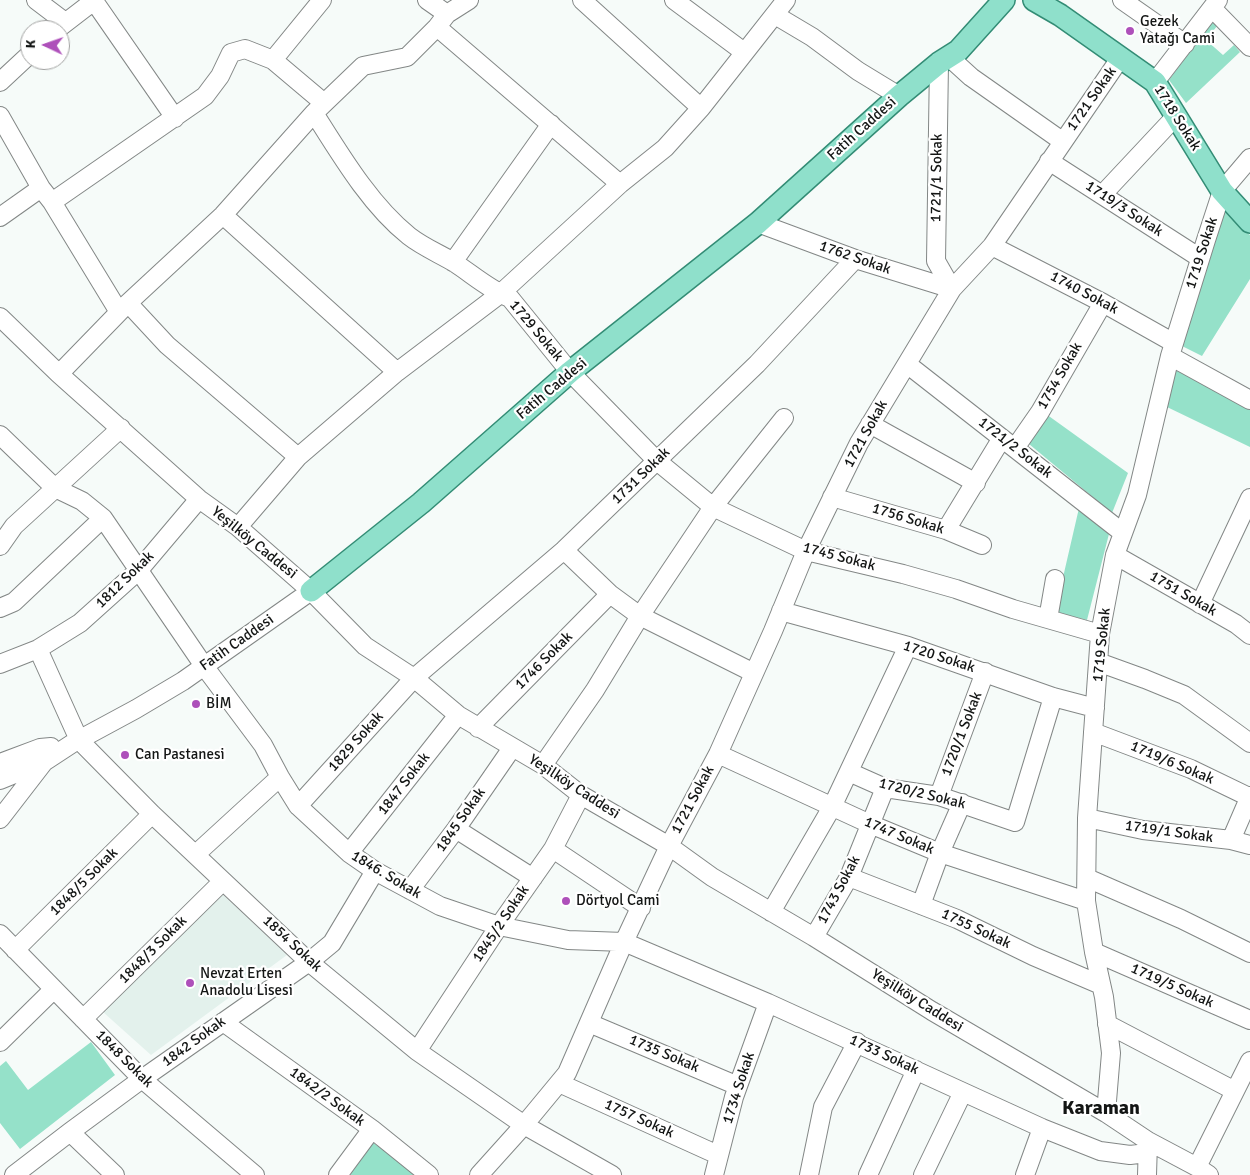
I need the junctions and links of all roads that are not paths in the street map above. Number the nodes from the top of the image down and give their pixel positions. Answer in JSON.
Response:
{"nodes":[{"id":1,"x":36,"y":0,"type":"edge"},
{"id":2,"x":94,"y":0,"type":"edge"},
{"id":3,"x":322,"y":0,"type":"edge"},
{"id":4,"x":427,"y":0,"type":"edge"},
{"id":5,"x":469,"y":0,"type":"edge"},
{"id":6,"x":582,"y":0,"type":"edge"},
{"id":7,"x":674,"y":0,"type":"edge"},
{"id":8,"x":786,"y":0,"type":"edge"},
{"id":9,"x":1004,"y":0,"type":"edge"},
{"id":10,"x":1034,"y":0,"type":"edge"},
{"id":11,"x":1122,"y":0,"type":"edge"},
{"id":12,"x":1215,"y":4,"type":"edge"},
{"id":13,"x":1058,"y":8,"type":"edge"},
{"id":14,"x":775,"y":16,"type":"junction"},
{"id":15,"x":54,"y":20,"type":"edge"},
{"id":16,"x":68,"y":20,"type":"edge"},
{"id":17,"x":442,"y":20,"type":"junction"},
{"id":18,"x":1185,"y":44,"type":"junction"},
{"id":19,"x":1250,"y":47,"type":"edge"},
{"id":20,"x":744,"y":52,"type":"junction"},
{"id":21,"x":1121,"y":57,"type":"junction"},
{"id":22,"x":272,"y":60,"type":"junction"},
{"id":23,"x":944,"y":60,"type":"junction"},
{"id":24,"x":20,"y":63,"type":"edge"},
{"id":25,"x":0,"y":82,"type":"edge"},
{"id":26,"x":1155,"y":82,"type":"junction"},
{"id":27,"x":899,"y":96,"type":"junction"},
{"id":28,"x":319,"y":108,"type":"junction"},
{"id":29,"x":701,"y":108,"type":"junction"},
{"id":30,"x":0,"y":116,"type":"edge"},
{"id":31,"x":1176,"y":116,"type":"junction"},
{"id":32,"x":175,"y":118,"type":"junction"},
{"id":33,"x":551,"y":124,"type":"junction"},
{"id":34,"x":1062,"y":141,"type":"junction"},
{"id":35,"x":1250,"y":158,"type":"edge"},
{"id":36,"x":1049,"y":160,"type":"junction"},
{"id":37,"x":620,"y":184,"type":"junction"},
{"id":38,"x":41,"y":188,"type":"junction"},
{"id":39,"x":1222,"y":191,"type":"junction"},
{"id":40,"x":1102,"y":195,"type":"junction"},
{"id":41,"x":52,"y":202,"type":"junction"},
{"id":42,"x":223,"y":215,"type":"junction"},
{"id":43,"x":0,"y":217,"type":"edge"},
{"id":44,"x":1250,"y":222,"type":"edge"},
{"id":45,"x":758,"y":223,"type":"junction"},
{"id":46,"x":992,"y":246,"type":"junction"},
{"id":47,"x":1200,"y":258,"type":"junction"},
{"id":48,"x":855,"y":260,"type":"junction"},
{"id":49,"x":453,"y":262,"type":"junction"},
{"id":50,"x":952,"y":289,"type":"junction"},
{"id":51,"x":500,"y":294,"type":"junction"},
{"id":52,"x":1103,"y":303,"type":"junction"},
{"id":53,"x":124,"y":307,"type":"junction"},
{"id":54,"x":0,"y":317,"type":"edge"},
{"id":55,"x":1172,"y":349,"type":"junction"},
{"id":56,"x":907,"y":364,"type":"junction"},
{"id":57,"x":397,"y":372,"type":"junction"},
{"id":58,"x":570,"y":372,"type":"junction"},
{"id":59,"x":59,"y":374,"type":"junction"},
{"id":60,"x":1250,"y":400,"type":"edge"},
{"id":61,"x":784,"y":418,"type":"dead end"},
{"id":62,"x":870,"y":424,"type":"junction"},
{"id":63,"x":121,"y":428,"type":"junction"},
{"id":64,"x":0,"y":435,"type":"edge"},
{"id":65,"x":1009,"y":443,"type":"junction"},
{"id":66,"x":298,"y":457,"type":"junction"},
{"id":67,"x":657,"y":461,"type":"junction"},
{"id":68,"x":976,"y":483,"type":"junction"},
{"id":69,"x":55,"y":488,"type":"junction"},
{"id":70,"x":832,"y":497,"type":"junction"},
{"id":71,"x":199,"y":498,"type":"junction"},
{"id":72,"x":1250,"y":498,"type":"edge"},
{"id":73,"x":713,"y":507,"type":"junction"},
{"id":74,"x":103,"y":518,"type":"junction"},
{"id":75,"x":238,"y":527,"type":"junction"},
{"id":76,"x":946,"y":530,"type":"junction"},
{"id":77,"x":1123,"y":533,"type":"junction"},
{"id":78,"x":982,"y":545,"type":"dead end"},
{"id":79,"x":0,"y":546,"type":"edge"},
{"id":80,"x":564,"y":550,"type":"junction"},
{"id":81,"x":806,"y":551,"type":"junction"},
{"id":82,"x":1115,"y":556,"type":"junction"},
{"id":83,"x":139,"y":570,"type":"junction"},
{"id":84,"x":1056,"y":579,"type":"dead end"},
{"id":85,"x":311,"y":590,"type":"junction"},
{"id":86,"x":610,"y":594,"type":"junction"},
{"id":87,"x":1200,"y":604,"type":"junction"},
{"id":88,"x":0,"y":608,"type":"edge"},
{"id":89,"x":781,"y":612,"type":"junction"},
{"id":90,"x":640,"y":616,"type":"junction"},
{"id":91,"x":1048,"y":619,"type":"junction"},
{"id":92,"x":1100,"y":634,"type":"junction"},
{"id":93,"x":1250,"y":635,"type":"edge"},
{"id":94,"x":908,"y":646,"type":"junction"},
{"id":95,"x":38,"y":649,"type":"junction"},
{"id":96,"x":1098,"y":662,"type":"junction"},
{"id":97,"x":0,"y":664,"type":"edge"},
{"id":98,"x":204,"y":666,"type":"junction"},
{"id":99,"x":985,"y":672,"type":"junction"},
{"id":100,"x":754,"y":673,"type":"junction"},
{"id":101,"x":414,"y":678,"type":"junction"},
{"id":102,"x":1053,"y":697,"type":"junction"},
{"id":103,"x":1095,"y":708,"type":"junction"},
{"id":104,"x":458,"y":715,"type":"junction"},
{"id":105,"x":478,"y":728,"type":"junction"},
{"id":106,"x":1093,"y":732,"type":"junction"},
{"id":107,"x":76,"y":742,"type":"junction"},
{"id":108,"x":1250,"y":743,"type":"edge"},
{"id":109,"x":512,"y":748,"type":"junction"},
{"id":110,"x":718,"y":754,"type":"junction"},
{"id":111,"x":42,"y":755,"type":"junction"},
{"id":112,"x":0,"y":763,"type":"edge"},
{"id":113,"x":543,"y":765,"type":"junction"},
{"id":114,"x":849,"y":772,"type":"junction"},
{"id":115,"x":280,"y":777,"type":"junction"},
{"id":116,"x":0,"y":780,"type":"edge"},
{"id":117,"x":885,"y":788,"type":"junction"},
{"id":118,"x":581,"y":795,"type":"junction"},
{"id":119,"x":939,"y":796,"type":"junction"},
{"id":120,"x":1250,"y":796,"type":"edge"},
{"id":121,"x":962,"y":803,"type":"junction"},
{"id":122,"x":298,"y":806,"type":"junction"},
{"id":123,"x":832,"y":807,"type":"junction"},
{"id":124,"x":152,"y":814,"type":"junction"},
{"id":125,"x":1088,"y":818,"type":"junction"},
{"id":126,"x":0,"y":819,"type":"edge"},
{"id":127,"x":870,"y":824,"type":"junction"},
{"id":128,"x":456,"y":829,"type":"junction"},
{"id":129,"x":1231,"y":840,"type":"junction"},
{"id":130,"x":1250,"y":845,"type":"edge"},
{"id":131,"x":669,"y":846,"type":"junction"},
{"id":132,"x":553,"y":848,"type":"junction"},
{"id":133,"x":349,"y":853,"type":"junction"},
{"id":134,"x":940,"y":853,"type":"junction"},
{"id":135,"x":196,"y":854,"type":"junction"},
{"id":136,"x":375,"y":871,"type":"junction"},
{"id":137,"x":850,"y":877,"type":"junction"},
{"id":138,"x":533,"y":878,"type":"junction"},
{"id":139,"x":1087,"y":878,"type":"junction"},
{"id":140,"x":223,"y":881,"type":"junction"},
{"id":141,"x":410,"y":890,"type":"junction"},
{"id":142,"x":1086,"y":901,"type":"junction"},
{"id":143,"x":921,"y":905,"type":"junction"},
{"id":144,"x":641,"y":908,"type":"junction"},
{"id":145,"x":772,"y":912,"type":"junction"},
{"id":146,"x":499,"y":926,"type":"junction"},
{"id":147,"x":0,"y":934,"type":"edge"},
{"id":148,"x":814,"y":937,"type":"junction"},
{"id":149,"x":624,"y":942,"type":"junction"},
{"id":150,"x":15,"y":950,"type":"junction"},
{"id":151,"x":1094,"y":952,"type":"junction"},
{"id":152,"x":1250,"y":953,"type":"edge"},
{"id":153,"x":309,"y":962,"type":"junction"},
{"id":154,"x":1101,"y":985,"type":"junction"},
{"id":155,"x":54,"y":989,"type":"junction"},
{"id":156,"x":768,"y":1003,"type":"junction"},
{"id":157,"x":83,"y":1019,"type":"junction"},
{"id":158,"x":1250,"y":1020,"type":"edge"},
{"id":159,"x":222,"y":1022,"type":"junction"},
{"id":160,"x":589,"y":1023,"type":"junction"},
{"id":161,"x":1107,"y":1024,"type":"junction"},
{"id":162,"x":0,"y":1042,"type":"edge"},
{"id":163,"x":858,"y":1042,"type":"junction"},
{"id":164,"x":417,"y":1050,"type":"junction"},
{"id":165,"x":1250,"y":1062,"type":"edge"},
{"id":166,"x":916,"y":1070,"type":"junction"},
{"id":167,"x":142,"y":1079,"type":"junction"},
{"id":168,"x":559,"y":1083,"type":"junction"},
{"id":169,"x":738,"y":1086,"type":"junction"},
{"id":170,"x":1235,"y":1091,"type":"junction"},
{"id":171,"x":963,"y":1092,"type":"junction"},
{"id":172,"x":1106,"y":1113,"type":"junction"},
{"id":173,"x":524,"y":1125,"type":"junction"},
{"id":174,"x":1042,"y":1128,"type":"junction"},
{"id":175,"x":372,"y":1129,"type":"junction"},
{"id":176,"x":70,"y":1132,"type":"junction"},
{"id":177,"x":1148,"y":1147,"type":"junction"},
{"id":178,"x":718,"y":1169,"type":"edge"},
{"id":179,"x":1203,"y":1171,"type":"edge"},
{"id":180,"x":815,"y":1173,"type":"edge"},
{"id":181,"x":14,"y":1175,"type":"edge"},
{"id":182,"x":115,"y":1175,"type":"edge"},
{"id":183,"x":255,"y":1175,"type":"edge"},
{"id":184,"x":338,"y":1175,"type":"edge"},
{"id":185,"x":429,"y":1175,"type":"edge"},
{"id":186,"x":479,"y":1175,"type":"edge"},
{"id":187,"x":612,"y":1175,"type":"edge"},
{"id":188,"x":868,"y":1175,"type":"edge"},
{"id":189,"x":923,"y":1175,"type":"edge"},
{"id":190,"x":1025,"y":1175,"type":"edge"},
{"id":191,"x":1147,"y":1175,"type":"edge"}],
"edges":[{"from":1,"to":15,"type":"street"},
{"from":2,"to":16,"type":"street"},
{"from":2,"to":32,"type":"street"},
{"from":3,"to":22,"type":"street"},
{"from":4,"to":17,"type":"street"},
{"from":5,"to":17,"type":"street"},
{"from":6,"to":29,"type":"street"},
{"from":7,"to":20,"type":"street"},
{"from":8,"to":14,"type":"street"},
{"from":9,"to":23,"type":"main road","name":"Fatih Caddesi"},
{"from":10,"to":13,"type":"main road","name":"1718 Sokak"},
{"from":11,"to":18,"type":"street"},
{"from":12,"to":18,"type":"street"},
{"from":12,"to":19,"type":"street"},
{"from":13,"to":21,"type":"main road","name":"1718 Sokak"},
{"from":14,"to":20,"type":"street"},
{"from":14,"to":27,"type":"street"},
{"from":17,"to":28,"type":"street"},
{"from":17,"to":33,"type":"street"},
{"from":18,"to":26,"type":"street"},
{"from":20,"to":29,"type":"street"},
{"from":21,"to":26,"type":"main road","name":"1718 Sokak"},
{"from":21,"to":34,"type":"street","name":"1721 Sokak"},
{"from":22,"to":28,"type":"street","name":"1729 Sokak"},
{"from":22,"to":32,"type":"street","name":"1729 Sokak"},
{"from":23,"to":27,"type":"main road","name":"Fatih Caddesi"},
{"from":23,"to":34,"type":"street"},
{"from":23,"to":50,"type":"street","name":"1721/1 Sokak"},
{"from":24,"to":25,"type":"street"},
{"from":26,"to":31,"type":"main road","name":"1718 Sokak"},
{"from":27,"to":45,"type":"main road","name":"Fatih Caddesi"},
{"from":28,"to":42,"type":"street"},
{"from":28,"to":49,"type":"street","name":"1729 Sokak"},
{"from":29,"to":37,"type":"street"},
{"from":30,"to":38,"type":"street"},
{"from":31,"to":39,"type":"main road","name":"1718 Sokak"},
{"from":31,"to":40,"type":"street"},
{"from":32,"to":41,"type":"street","name":"1729 Sokak"},
{"from":33,"to":37,"type":"street"},
{"from":33,"to":49,"type":"street"},
{"from":34,"to":36,"type":"street","name":"1721 Sokak"},
{"from":35,"to":39,"type":"street"},
{"from":36,"to":40,"type":"street","name":"1719/3 Sokak"},
{"from":36,"to":46,"type":"street","name":"1721 Sokak"},
{"from":37,"to":51,"type":"street"},
{"from":38,"to":41,"type":"street"},
{"from":38,"to":43,"type":"street"},
{"from":39,"to":44,"type":"main road","name":"1718 Sokak"},
{"from":39,"to":47,"type":"street","name":"1719 Sokak"},
{"from":40,"to":47,"type":"street","name":"1719/3 Sokak"},
{"from":41,"to":53,"type":"street"},
{"from":42,"to":53,"type":"street"},
{"from":42,"to":57,"type":"street"},
{"from":45,"to":48,"type":"street","name":"1762 Sokak"},
{"from":45,"to":58,"type":"main road","name":"Fatih Caddesi"},
{"from":46,"to":50,"type":"street","name":"1721 Sokak"},
{"from":46,"to":52,"type":"street","name":"1740 Sokak"},
{"from":47,"to":55,"type":"street","name":"1719 Sokak"},
{"from":48,"to":50,"type":"street","name":"1762 Sokak"},
{"from":48,"to":67,"type":"street","name":"1731 Sokak"},
{"from":49,"to":51,"type":"street","name":"1729 Sokak"},
{"from":50,"to":56,"type":"street","name":"1721 Sokak"},
{"from":51,"to":57,"type":"street"},
{"from":51,"to":58,"type":"street","name":"1729 Sokak"},
{"from":52,"to":55,"type":"street","name":"1740 Sokak"},
{"from":52,"to":65,"type":"street","name":"1754 Sokak"},
{"from":53,"to":59,"type":"street"},
{"from":53,"to":66,"type":"street"},
{"from":54,"to":59,"type":"street","name":"Yeşilköy Caddesi"},
{"from":55,"to":60,"type":"street","name":"1740 Sokak"},
{"from":55,"to":77,"type":"street","name":"1719 Sokak"},
{"from":56,"to":62,"type":"street","name":"1721 Sokak"},
{"from":56,"to":65,"type":"street","name":"1721/2 Sokak"},
{"from":57,"to":66,"type":"street"},
{"from":58,"to":67,"type":"street","name":"1745 Sokak"},
{"from":58,"to":85,"type":"main road","name":"Fatih Caddesi"},
{"from":59,"to":63,"type":"street","name":"Yeşilköy Caddesi"},
{"from":61,"to":73,"type":"street"},
{"from":62,"to":68,"type":"street"},
{"from":62,"to":70,"type":"street","name":"1721 Sokak"},
{"from":63,"to":69,"type":"street"},
{"from":63,"to":71,"type":"street","name":"Yeşilköy Caddesi"},
{"from":64,"to":69,"type":"street","name":"1846. Sokak"},
{"from":65,"to":68,"type":"street","name":"1754 Sokak"},
{"from":65,"to":77,"type":"street","name":"1721/2 Sokak"},
{"from":66,"to":75,"type":"street"},
{"from":67,"to":73,"type":"street","name":"1745 Sokak"},
{"from":67,"to":80,"type":"street","name":"1731 Sokak"},
{"from":68,"to":76,"type":"street","name":"1754 Sokak"},
{"from":69,"to":74,"type":"street","name":"1846. Sokak"},
{"from":69,"to":79,"type":"street"},
{"from":70,"to":76,"type":"street","name":"1756 Sokak"},
{"from":70,"to":81,"type":"street","name":"1721 Sokak"},
{"from":71,"to":75,"type":"street","name":"Yeşilköy Caddesi"},
{"from":71,"to":83,"type":"street","name":"1812 Sokak"},
{"from":72,"to":87,"type":"street"},
{"from":73,"to":81,"type":"street","name":"1745 Sokak"},
{"from":73,"to":90,"type":"street"},
{"from":74,"to":83,"type":"street","name":"1846. Sokak"},
{"from":74,"to":88,"type":"street"},
{"from":75,"to":85,"type":"street","name":"Yeşilköy Caddesi"},
{"from":76,"to":78,"type":"street","name":"1756 Sokak"},
{"from":77,"to":82,"type":"street","name":"1719 Sokak"},
{"from":80,"to":86,"type":"street"},
{"from":80,"to":101,"type":"street","name":"1731 Sokak"},
{"from":81,"to":89,"type":"street","name":"1721 Sokak"},
{"from":81,"to":91,"type":"street","name":"1745 Sokak"},
{"from":82,"to":87,"type":"street","name":"1751 Sokak"},
{"from":82,"to":92,"type":"street","name":"1719 Sokak"},
{"from":83,"to":95,"type":"street","name":"1812 Sokak"},
{"from":83,"to":98,"type":"street","name":"1846. Sokak"},
{"from":84,"to":91,"type":"street"},
{"from":85,"to":98,"type":"street","name":"Fatih Caddesi"},
{"from":85,"to":101,"type":"street","name":"Yeşilköy Caddesi"},
{"from":86,"to":90,"type":"street"},
{"from":86,"to":105,"type":"street","name":"1746 Sokak"},
{"from":87,"to":93,"type":"street","name":"1751 Sokak"},
{"from":89,"to":94,"type":"street","name":"1720 Sokak"},
{"from":89,"to":100,"type":"street","name":"1721 Sokak"},
{"from":90,"to":100,"type":"street"},
{"from":90,"to":113,"type":"street"},
{"from":91,"to":92,"type":"street","name":"1745 Sokak"},
{"from":92,"to":96,"type":"street","name":"1719 Sokak"},
{"from":94,"to":99,"type":"street","name":"1720 Sokak"},
{"from":94,"to":114,"type":"street"},
{"from":95,"to":97,"type":"street","name":"1812 Sokak"},
{"from":95,"to":107,"type":"street"},
{"from":96,"to":103,"type":"street","name":"1719 Sokak"},
{"from":96,"to":108,"type":"street"},
{"from":98,"to":107,"type":"street","name":"Fatih Caddesi"},
{"from":98,"to":115,"type":"street","name":"1846. Sokak"},
{"from":99,"to":102,"type":"street","name":"1720 Sokak"},
{"from":99,"to":119,"type":"street","name":"1720/1 Sokak"},
{"from":100,"to":110,"type":"street","name":"1721 Sokak"},
{"from":101,"to":104,"type":"street","name":"Yeşilköy Caddesi"},
{"from":101,"to":122,"type":"street","name":"1829 Sokak"},
{"from":102,"to":103,"type":"street","name":"1720 Sokak"},
{"from":102,"to":121,"type":"street","name":"1720/2 Sokak"},
{"from":103,"to":106,"type":"street","name":"1719 Sokak"},
{"from":104,"to":105,"type":"street","name":"Yeşilköy Caddesi"},
{"from":104,"to":133,"type":"street","name":"1847 Sokak"},
{"from":105,"to":109,"type":"street","name":"Yeşilköy Caddesi"},
{"from":106,"to":120,"type":"street","name":"1719/6 Sokak"},
{"from":106,"to":125,"type":"street","name":"1719 Sokak"},
{"from":107,"to":111,"type":"street","name":"Fatih Caddesi"},
{"from":107,"to":124,"type":"street","name":"1854 Sokak"},
{"from":109,"to":113,"type":"street","name":"Yeşilköy Caddesi"},
{"from":109,"to":128,"type":"street","name":"1845 Sokak"},
{"from":110,"to":123,"type":"street","name":"1747 Sokak"},
{"from":110,"to":131,"type":"street","name":"1721 Sokak"},
{"from":111,"to":112,"type":"street","name":"Fatih Caddesi"},
{"from":111,"to":116,"type":"street","name":"Fatih Caddesi"},
{"from":111,"to":126,"type":"street"},
{"from":113,"to":118,"type":"street","name":"Yeşilköy Caddesi"},
{"from":114,"to":117,"type":"street","name":"1720/2 Sokak"},
{"from":114,"to":123,"type":"street"},
{"from":115,"to":122,"type":"street","name":"1846. Sokak"},
{"from":115,"to":135,"type":"street"},
{"from":117,"to":119,"type":"street","name":"1720/2 Sokak"},
{"from":117,"to":127,"type":"street","name":"1743 Sokak"},
{"from":118,"to":131,"type":"street","name":"Yeşilköy Caddesi"},
{"from":118,"to":132,"type":"street","name":"1845/2 Sokak"},
{"from":119,"to":121,"type":"street","name":"1720/2 Sokak"},
{"from":120,"to":129,"type":"street"},
{"from":121,"to":134,"type":"street"},
{"from":122,"to":133,"type":"street","name":"1846. Sokak"},
{"from":123,"to":127,"type":"street","name":"1747 Sokak"},
{"from":123,"to":145,"type":"street"},
{"from":124,"to":135,"type":"street","name":"1854 Sokak"},
{"from":124,"to":150,"type":"street","name":"1848/5 Sokak"},
{"from":125,"to":129,"type":"street","name":"1719/1 Sokak"},
{"from":125,"to":139,"type":"street","name":"1719 Sokak"},
{"from":127,"to":134,"type":"street","name":"1747 Sokak"},
{"from":127,"to":137,"type":"street","name":"1743 Sokak"},
{"from":128,"to":138,"type":"street"},
{"from":128,"to":141,"type":"street","name":"1845 Sokak"},
{"from":129,"to":130,"type":"street","name":"1719/1 Sokak"},
{"from":131,"to":144,"type":"street","name":"1721 Sokak"},
{"from":131,"to":145,"type":"street","name":"Yeşilköy Caddesi"},
{"from":132,"to":138,"type":"street","name":"1845/2 Sokak"},
{"from":132,"to":144,"type":"street"},
{"from":133,"to":136,"type":"street","name":"1846. Sokak"},
{"from":134,"to":142,"type":"street","name":"1747 Sokak"},
{"from":134,"to":143,"type":"street"},
{"from":135,"to":140,"type":"street","name":"1854 Sokak"},
{"from":136,"to":141,"type":"street","name":"1846. Sokak"},
{"from":136,"to":153,"type":"street","name":"1842 Sokak"},
{"from":137,"to":143,"type":"street","name":"1755 Sokak"},
{"from":137,"to":148,"type":"street","name":"1743 Sokak"},
{"from":138,"to":146,"type":"street","name":"1845/2 Sokak"},
{"from":139,"to":142,"type":"street","name":"1719 Sokak"},
{"from":139,"to":152,"type":"street"},
{"from":140,"to":153,"type":"street","name":"1854 Sokak"},
{"from":140,"to":157,"type":"street","name":"1848/3 Sokak"},
{"from":141,"to":146,"type":"street","name":"1846. Sokak"},
{"from":142,"to":151,"type":"street","name":"1719 Sokak"},
{"from":143,"to":154,"type":"street","name":"1755 Sokak"},
{"from":144,"to":149,"type":"street","name":"1721 Sokak"},
{"from":145,"to":148,"type":"street","name":"Yeşilköy Caddesi"},
{"from":146,"to":149,"type":"street","name":"1846. Sokak"},
{"from":146,"to":164,"type":"street","name":"1845/2 Sokak"},
{"from":147,"to":150,"type":"street","name":"1848 Sokak"},
{"from":148,"to":172,"type":"street","name":"Yeşilköy Caddesi"},
{"from":149,"to":156,"type":"street","name":"1733 Sokak"},
{"from":149,"to":160,"type":"street","name":"1721 Sokak"},
{"from":150,"to":155,"type":"street","name":"1848 Sokak"},
{"from":151,"to":154,"type":"street","name":"1719 Sokak"},
{"from":151,"to":158,"type":"street","name":"1719/5 Sokak"},
{"from":153,"to":159,"type":"street","name":"1842 Sokak"},
{"from":153,"to":164,"type":"street","name":"1854 Sokak"},
{"from":154,"to":161,"type":"street","name":"1719 Sokak"},
{"from":155,"to":157,"type":"street","name":"1848 Sokak"},
{"from":155,"to":162,"type":"street"},
{"from":156,"to":163,"type":"street","name":"1733 Sokak"},
{"from":156,"to":169,"type":"street","name":"1734 Sokak"},
{"from":157,"to":167,"type":"street","name":"1848 Sokak"},
{"from":159,"to":167,"type":"street","name":"1842 Sokak"},
{"from":159,"to":175,"type":"street","name":"1842/2 Sokak"},
{"from":160,"to":168,"type":"street","name":"1721 Sokak"},
{"from":160,"to":169,"type":"street","name":"1735 Sokak"},
{"from":161,"to":170,"type":"street"},
{"from":161,"to":172,"type":"street","name":"1719 Sokak"},
{"from":163,"to":166,"type":"street","name":"1733 Sokak"},
{"from":163,"to":180,"type":"street"},
{"from":164,"to":173,"type":"street","name":"1854 Sokak"},
{"from":165,"to":170,"type":"street"},
{"from":166,"to":171,"type":"street","name":"1733 Sokak"},
{"from":166,"to":188,"type":"street"},
{"from":167,"to":176,"type":"street","name":"1842 Sokak"},
{"from":167,"to":183,"type":"street","name":"1848 Sokak"},
{"from":168,"to":173,"type":"street","name":"1721 Sokak"},
{"from":168,"to":178,"type":"street","name":"1757 Sokak"},
{"from":169,"to":178,"type":"street","name":"1734 Sokak"},
{"from":170,"to":179,"type":"street"},
{"from":171,"to":174,"type":"street","name":"1733 Sokak"},
{"from":171,"to":189,"type":"street"},
{"from":172,"to":177,"type":"street","name":"Yeşilköy Caddesi"},
{"from":173,"to":186,"type":"street","name":"1721 Sokak"},
{"from":173,"to":187,"type":"street","name":"1854 Sokak"},
{"from":174,"to":177,"type":"street","name":"1733 Sokak"},
{"from":174,"to":190,"type":"street"},
{"from":175,"to":184,"type":"street"},
{"from":175,"to":185,"type":"street","name":"1842/2 Sokak"},
{"from":176,"to":181,"type":"street","name":"1842 Sokak"},
{"from":176,"to":182,"type":"street"},
{"from":177,"to":179,"type":"street","name":"Yeşilköy Caddesi"},
{"from":177,"to":191,"type":"street"}]}
